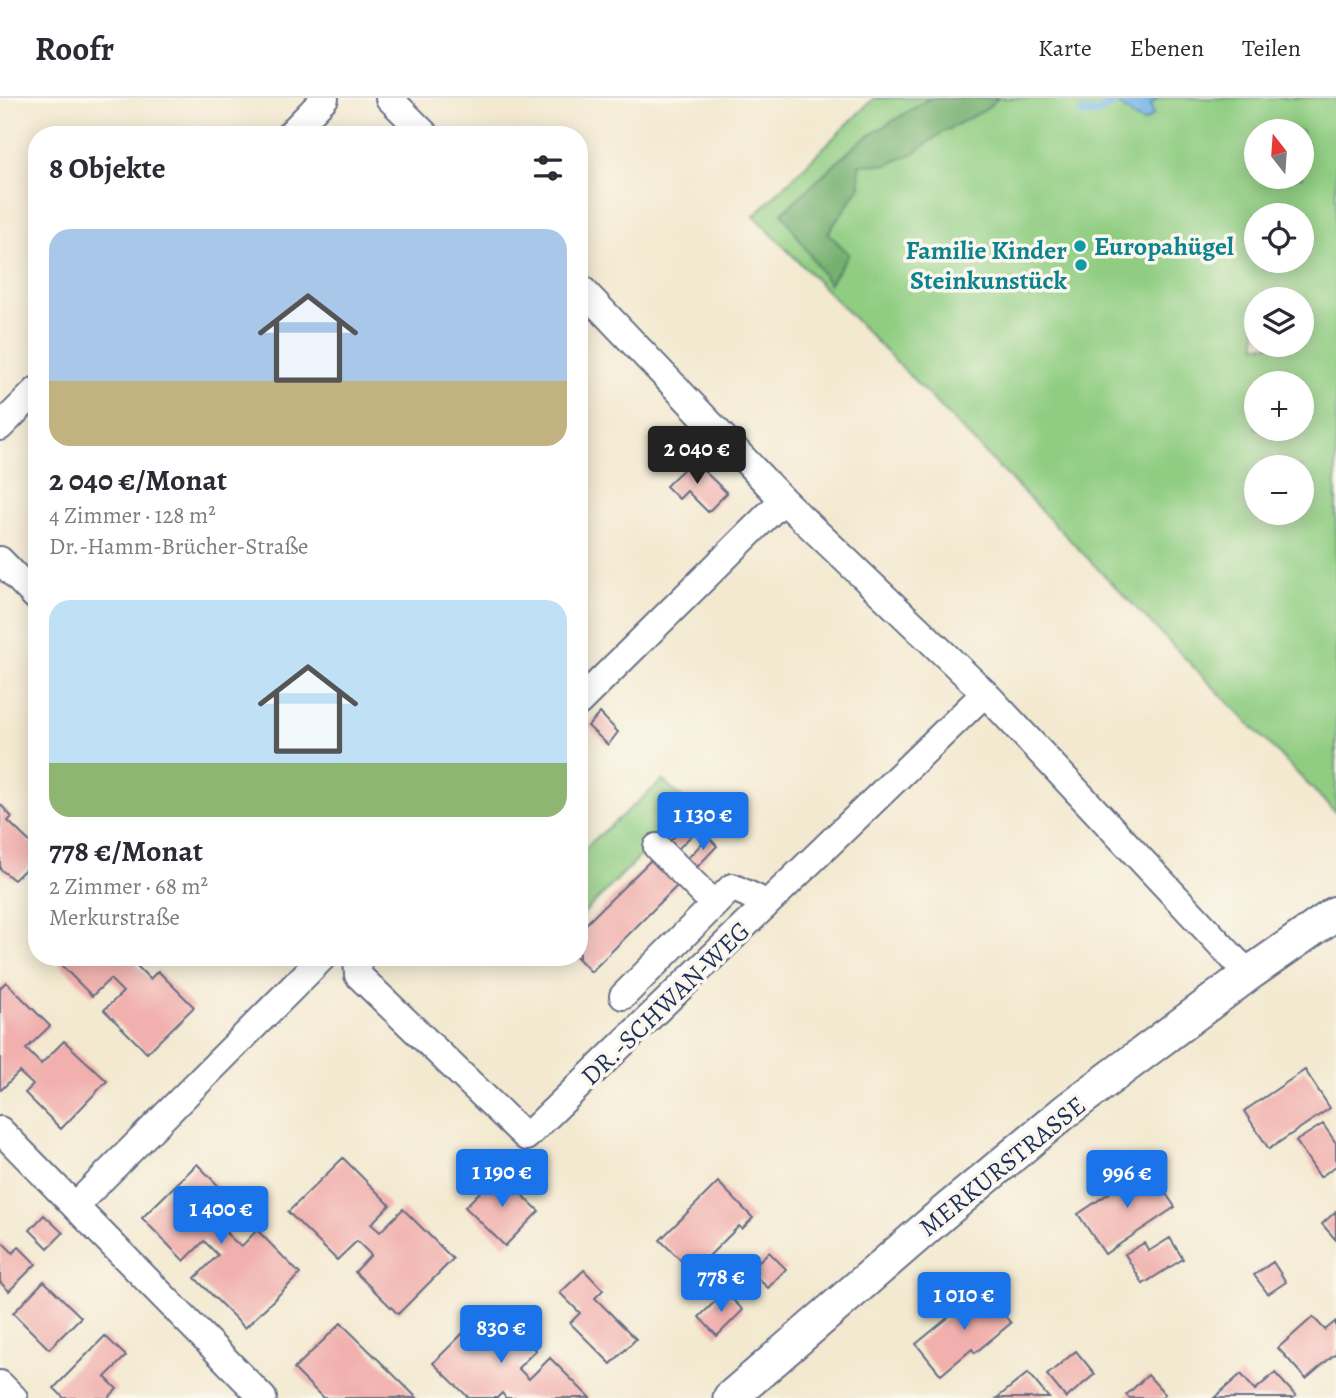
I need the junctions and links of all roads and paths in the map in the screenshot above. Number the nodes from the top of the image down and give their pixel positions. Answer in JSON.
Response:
{"nodes":[{"id":1,"x":326,"y":98,"type":"edge"},
{"id":2,"x":388,"y":98,"type":"edge"},
{"id":3,"x":298,"y":126,"type":"edge"},
{"id":4,"x":417,"y":126,"type":"edge"},
{"id":5,"x":588,"y":301,"type":"edge"},
{"id":6,"x":28,"y":399,"type":"edge"},
{"id":7,"x":0,"y":427,"type":"edge"},
{"id":8,"x":783,"y":500,"type":"junction"},
{"id":9,"x":0,"y":560,"type":"edge"},
{"id":10,"x":28,"y":589,"type":"edge"},
{"id":11,"x":588,"y":693,"type":"edge"},
{"id":12,"x":985,"y":693,"type":"junction"},
{"id":13,"x":657,"y":847,"type":"dead end"},
{"id":14,"x":714,"y":904,"type":"junction"},
{"id":15,"x":764,"y":907,"type":"junction"},
{"id":16,"x":1336,"y":914,"type":"edge"},
{"id":17,"x":314,"y":966,"type":"edge"},
{"id":18,"x":358,"y":966,"type":"edge"},
{"id":19,"x":1250,"y":973,"type":"junction"},
{"id":20,"x":623,"y":996,"type":"dead end"},
{"id":21,"x":0,"y":1130,"type":"edge"},
{"id":22,"x":75,"y":1206,"type":"junction"},
{"id":23,"x":0,"y":1384,"type":"edge"},
{"id":24,"x":14,"y":1398,"type":"edge"},
{"id":25,"x":263,"y":1398,"type":"edge"},
{"id":26,"x":730,"y":1398,"type":"edge"}],
"edges":[{"from":1,"to":3,"type":"street"},
{"from":2,"to":4,"type":"street"},
{"from":5,"to":8,"type":"street"},
{"from":6,"to":7,"type":"street"},
{"from":8,"to":11,"type":"street"},
{"from":8,"to":12,"type":"street"},
{"from":9,"to":10,"type":"street"},
{"from":12,"to":15,"type":"street","name":"DR.-SCHWAN-WEG"},
{"from":12,"to":19,"type":"street"},
{"from":13,"to":14,"type":"street"},
{"from":14,"to":15,"type":"street"},
{"from":14,"to":20,"type":"street"},
{"from":15,"to":18,"type":"street","name":"DR.-SCHWAN-WEG"},
{"from":16,"to":19,"type":"main road","name":"MERKURSTRASSE"},
{"from":17,"to":22,"type":"street"},
{"from":19,"to":26,"type":"main road","name":"MERKURSTRASSE"},
{"from":21,"to":22,"type":"street"},
{"from":22,"to":25,"type":"street"},
{"from":23,"to":24,"type":"street"}]}
